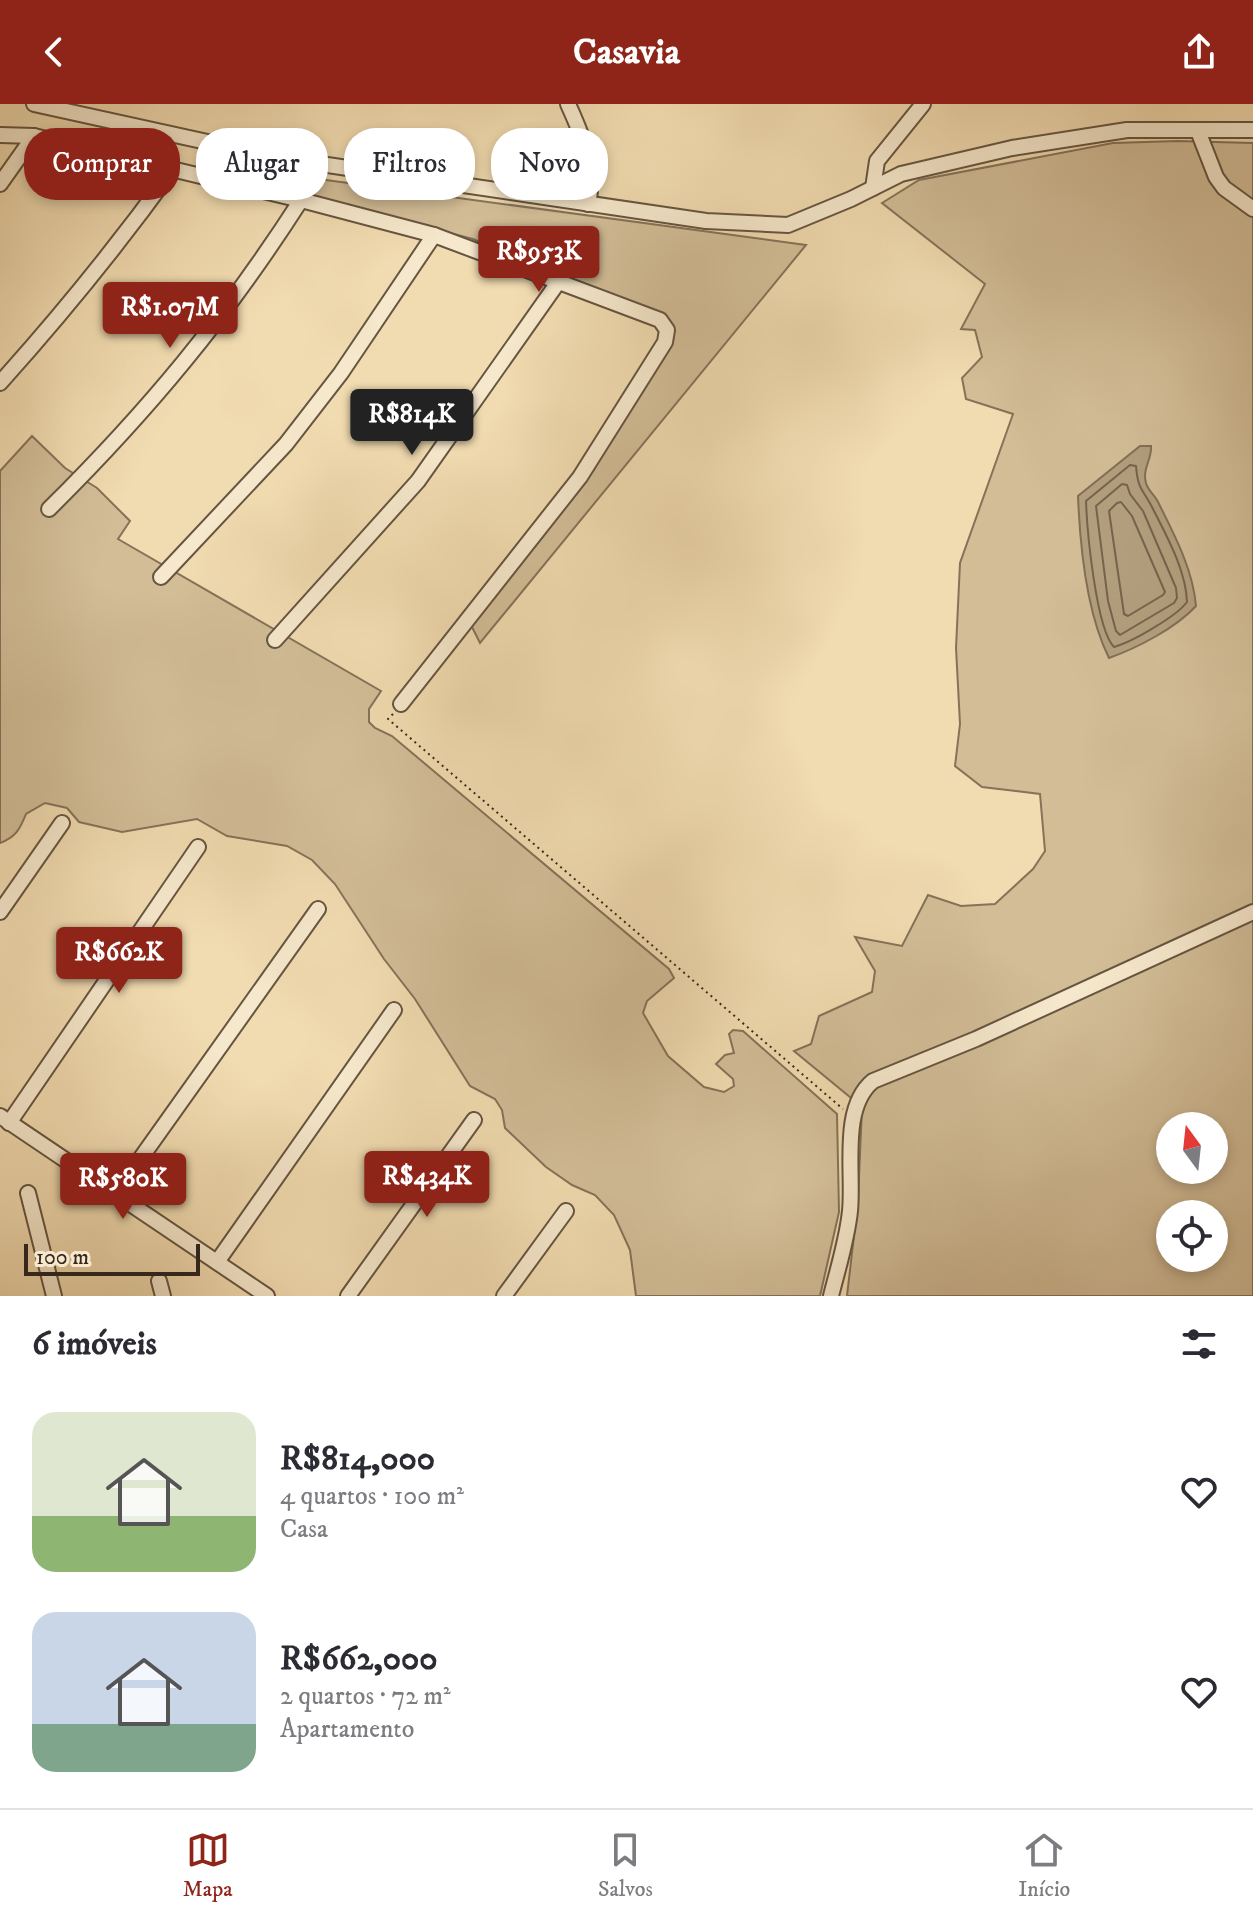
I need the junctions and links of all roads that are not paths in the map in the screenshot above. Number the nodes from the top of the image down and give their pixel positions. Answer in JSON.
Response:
{"nodes":[{"id":1,"x":34,"y":104,"type":"edge"},
{"id":2,"x":568,"y":104,"type":"edge"},
{"id":3,"x":923,"y":104,"type":"edge"},
{"id":4,"x":103,"y":112,"type":"edge"},
{"id":5,"x":1253,"y":130,"type":"edge"},
{"id":6,"x":1198,"y":131,"type":"junction"},
{"id":7,"x":0,"y":135,"type":"edge"},
{"id":8,"x":24,"y":136,"type":"edge"},
{"id":9,"x":24,"y":150,"type":"edge"},
{"id":10,"x":0,"y":184,"type":"edge"},
{"id":11,"x":873,"y":188,"type":"junction"},
{"id":12,"x":151,"y":200,"type":"edge"},
{"id":13,"x":301,"y":200,"type":"joint"},
{"id":14,"x":588,"y":204,"type":"junction"},
{"id":15,"x":1253,"y":209,"type":"edge"},
{"id":16,"x":434,"y":235,"type":"junction"},
{"id":17,"x":559,"y":281,"type":"junction"},
{"id":18,"x":0,"y":383,"type":"edge"},
{"id":19,"x":49,"y":509,"type":"dead end"},
{"id":20,"x":161,"y":577,"type":"dead end"},
{"id":21,"x":275,"y":640,"type":"dead end"},
{"id":22,"x":401,"y":704,"type":"road end"},
{"id":23,"x":62,"y":823,"type":"dead end"},
{"id":24,"x":198,"y":847,"type":"dead end"},
{"id":25,"x":318,"y":909,"type":"dead end"},
{"id":26,"x":0,"y":912,"type":"edge"},
{"id":27,"x":1253,"y":912,"type":"edge"},
{"id":28,"x":394,"y":1010,"type":"dead end"},
{"id":29,"x":5,"y":1120,"type":"edge"},
{"id":30,"x":474,"y":1120,"type":"dead end"},
{"id":31,"x":28,"y":1193,"type":"dead end"},
{"id":32,"x":116,"y":1193,"type":"junction"},
{"id":33,"x":566,"y":1211,"type":"dead end"},
{"id":34,"x":217,"y":1262,"type":"junction"},
{"id":35,"x":159,"y":1281,"type":"dead end"},
{"id":36,"x":54,"y":1296,"type":"edge"},
{"id":37,"x":163,"y":1296,"type":"edge"},
{"id":38,"x":267,"y":1296,"type":"edge"},
{"id":39,"x":348,"y":1296,"type":"edge"},
{"id":40,"x":504,"y":1296,"type":"edge"},
{"id":41,"x":831,"y":1296,"type":"edge"}],
"edges":[{"from":1,"to":4,"type":"street"},
{"from":2,"to":14,"type":"street"},
{"from":3,"to":11,"type":"street"},
{"from":4,"to":14,"type":"street"},
{"from":5,"to":6,"type":"street"},
{"from":6,"to":11,"type":"street"},
{"from":6,"to":15,"type":"street"},
{"from":7,"to":8,"type":"street"},
{"from":9,"to":10,"type":"street"},
{"from":11,"to":14,"type":"street"},
{"from":12,"to":18,"type":"street"},
{"from":13,"to":16,"type":"street"},
{"from":13,"to":19,"type":"street"},
{"from":16,"to":17,"type":"street"},
{"from":16,"to":20,"type":"street"},
{"from":17,"to":21,"type":"street"},
{"from":17,"to":22,"type":"street"},
{"from":23,"to":26,"type":"street"},
{"from":24,"to":29,"type":"street"},
{"from":25,"to":32,"type":"street"},
{"from":27,"to":41,"type":"street"},
{"from":28,"to":34,"type":"street"},
{"from":29,"to":32,"type":"street"},
{"from":30,"to":39,"type":"street"},
{"from":31,"to":36,"type":"street"},
{"from":32,"to":34,"type":"street"},
{"from":33,"to":40,"type":"street"},
{"from":34,"to":38,"type":"street"},
{"from":35,"to":37,"type":"street"}]}
